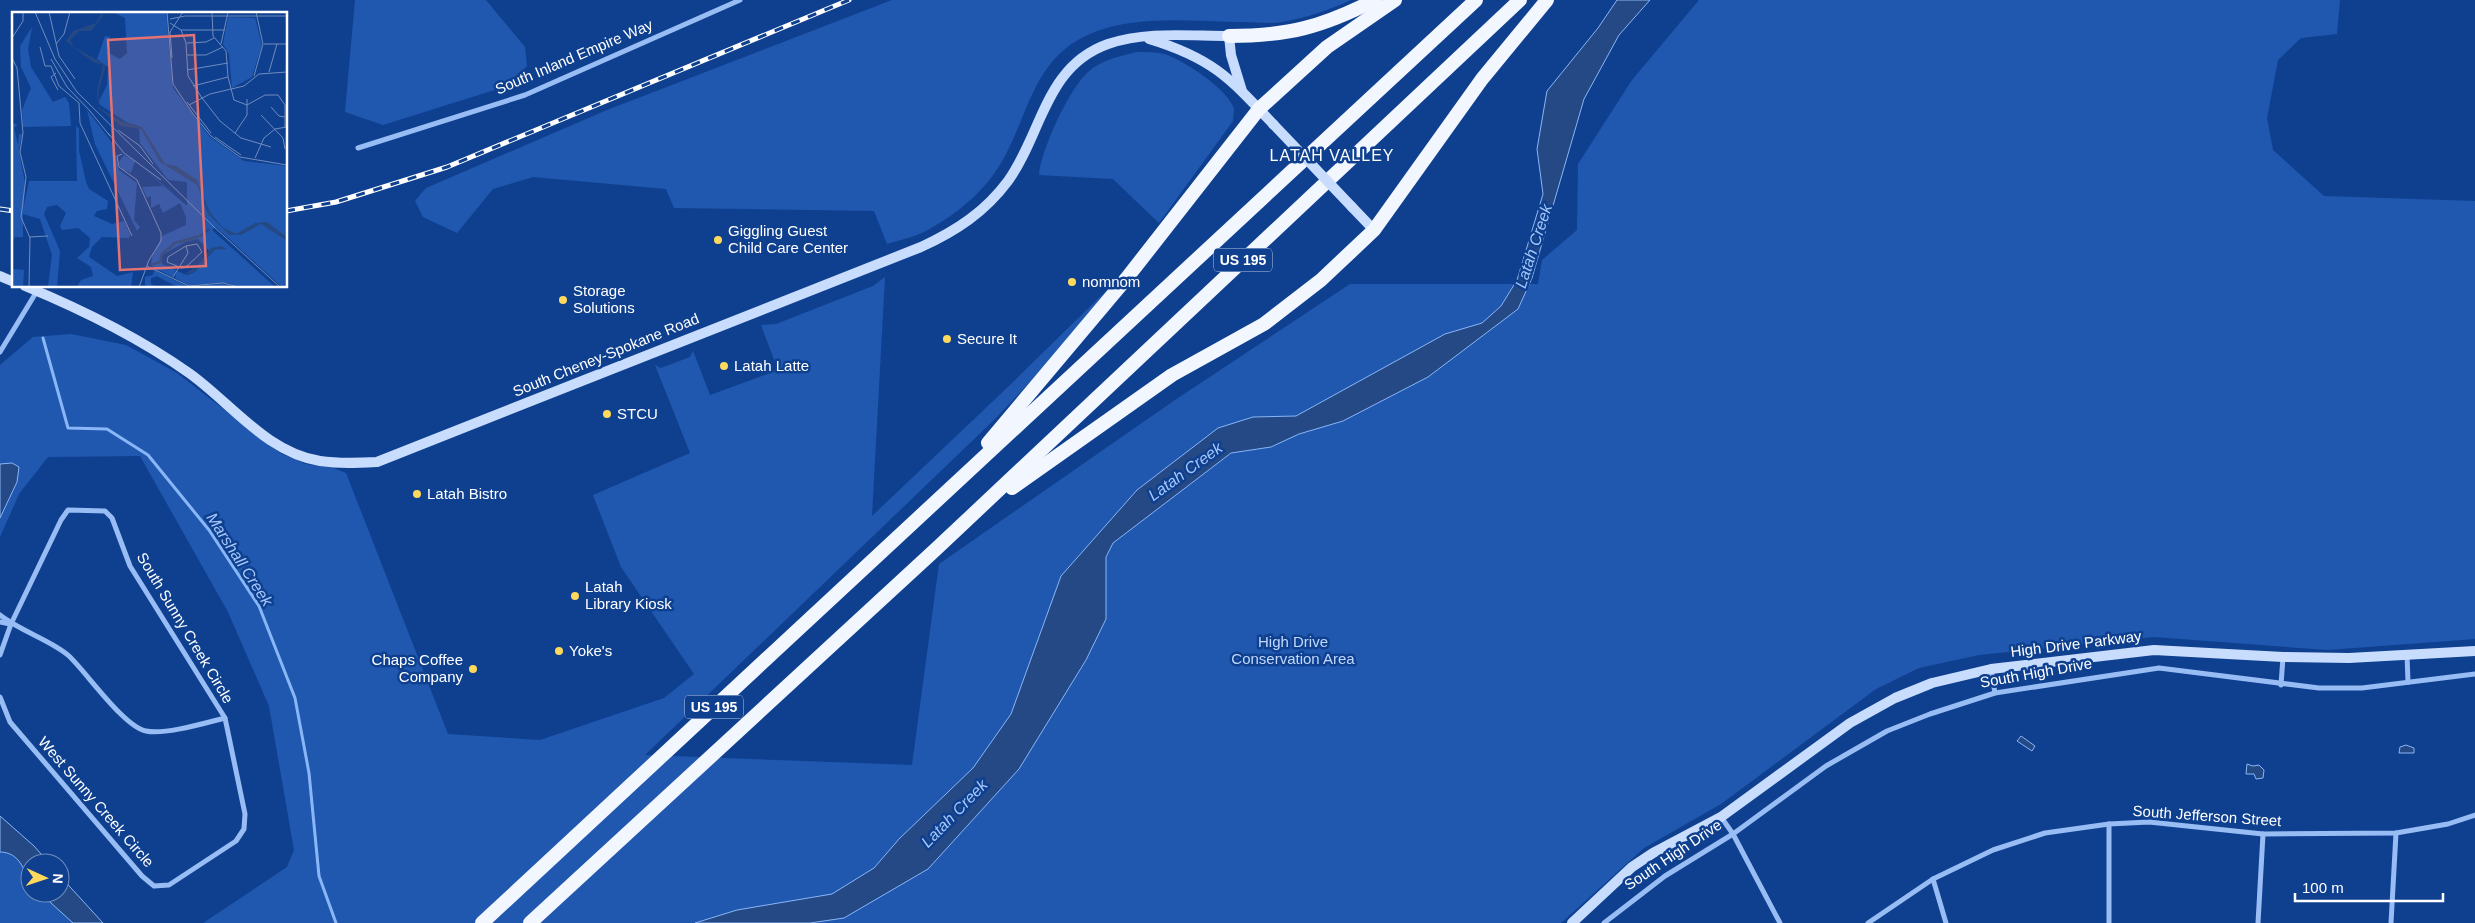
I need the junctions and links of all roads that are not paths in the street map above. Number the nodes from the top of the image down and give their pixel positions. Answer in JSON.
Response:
{"nodes":[{"id":1,"x":740,"y":0,"type":"edge"},
{"id":2,"x":1375,"y":0,"type":"edge"},
{"id":3,"x":1395,"y":0,"type":"edge"},
{"id":4,"x":1476,"y":0,"type":"edge"},
{"id":5,"x":1520,"y":0,"type":"edge"},
{"id":6,"x":1544,"y":2,"type":"edge"},
{"id":7,"x":1229,"y":36,"type":"junction"},
{"id":8,"x":1146,"y":38,"type":"junction"},
{"id":9,"x":1242,"y":91,"type":"junction"},
{"id":10,"x":1259,"y":109,"type":"junction"},
{"id":11,"x":358,"y":148,"type":"dead end"},
{"id":12,"x":1374,"y":230,"type":"junction"},
{"id":13,"x":0,"y":276,"type":"edge"},
{"id":14,"x":12,"y":281,"type":"edge"},
{"id":15,"x":30,"y":288,"type":"edge"},
{"id":16,"x":37,"y":291,"type":"junction"},
{"id":17,"x":0,"y":352,"type":"edge"},
{"id":18,"x":947,"y":492,"type":"junction"},
{"id":19,"x":966,"y":520,"type":"junction"},
{"id":20,"x":0,"y":615,"type":"edge"},
{"id":21,"x":0,"y":622,"type":"edge"},
{"id":22,"x":11,"y":624,"type":"junction"},
{"id":23,"x":2475,"y":651,"type":"edge"},
{"id":24,"x":0,"y":655,"type":"edge"},
{"id":25,"x":2407,"y":655,"type":"junction"},
{"id":26,"x":2284,"y":657,"type":"junction"},
{"id":27,"x":1991,"y":669,"type":"junction"},
{"id":28,"x":2475,"y":674,"type":"edge"},
{"id":29,"x":2408,"y":682,"type":"junction"},
{"id":30,"x":2281,"y":685,"type":"junction"},
{"id":31,"x":1995,"y":693,"type":"junction"},
{"id":32,"x":0,"y":697,"type":"edge"},
{"id":33,"x":225,"y":718,"type":"junction"},
{"id":34,"x":2475,"y":814,"type":"edge"},
{"id":35,"x":1721,"y":817,"type":"junction"},
{"id":36,"x":2109,"y":824,"type":"junction"},
{"id":37,"x":2396,"y":833,"type":"junction"},
{"id":38,"x":1733,"y":834,"type":"junction"},
{"id":39,"x":2263,"y":834,"type":"junction"},
{"id":40,"x":1933,"y":879,"type":"junction"},
{"id":41,"x":482,"y":923,"type":"edge"},
{"id":42,"x":530,"y":923,"type":"edge"},
{"id":43,"x":1572,"y":923,"type":"edge"},
{"id":44,"x":1604,"y":923,"type":"edge"},
{"id":45,"x":1780,"y":923,"type":"edge"},
{"id":46,"x":1868,"y":923,"type":"edge"},
{"id":47,"x":1946,"y":923,"type":"edge"},
{"id":48,"x":2109,"y":923,"type":"edge"},
{"id":49,"x":2258,"y":923,"type":"edge"},
{"id":50,"x":2391,"y":923,"type":"edge"}],
"edges":[{"from":1,"to":11,"type":"street","name":"South Inland Empire Way"},
{"from":2,"to":7,"type":"highway"},
{"from":3,"to":10,"type":"highway"},
{"from":4,"to":18,"type":"highway","number":"US 195"},
{"from":5,"to":19,"type":"highway","number":"US 195"},
{"from":6,"to":12,"type":"highway"},
{"from":7,"to":8,"type":"main road","name":"South Cheney-Spokane Road"},
{"from":7,"to":9,"type":"main road","name":"South Cheney-Spokane Road"},
{"from":8,"to":9,"type":"main road","name":"South Cheney-Spokane Road"},
{"from":8,"to":16,"type":"main road","name":"South Cheney-Spokane Road"},
{"from":9,"to":10,"type":"main road","name":"South Cheney-Spokane Road"},
{"from":10,"to":12,"type":"main road","name":"South Cheney-Spokane Road","bridge":true},
{"from":10,"to":18,"type":"highway"},
{"from":12,"to":19,"type":"highway"},
{"from":13,"to":14,"type":"main road"},
{"from":15,"to":16,"type":"main road","name":"South Cheney-Spokane Road"},
{"from":16,"to":17,"type":"street"},
{"from":18,"to":41,"type":"highway","number":"US 195"},
{"from":19,"to":42,"type":"highway","number":"US 195"},
{"from":20,"to":22,"type":"street"},
{"from":21,"to":22,"type":"street"},
{"from":22,"to":24,"type":"street"},
{"from":22,"to":33,"type":"street"},
{"from":22,"to":33,"type":"street","name":"South Sunny Creek Circle"},
{"from":23,"to":25,"type":"main road","name":"High Drive Parkway"},
{"from":25,"to":26,"type":"main road","name":"High Drive Parkway"},
{"from":25,"to":29,"type":"street"},
{"from":26,"to":27,"type":"main road","name":"High Drive Parkway"},
{"from":26,"to":30,"type":"street"},
{"from":27,"to":31,"type":"street"},
{"from":27,"to":35,"type":"main road","name":"High Drive Parkway"},
{"from":28,"to":29,"type":"street","name":"South High Drive"},
{"from":29,"to":30,"type":"street","name":"South High Drive"},
{"from":30,"to":31,"type":"street","name":"South High Drive"},
{"from":31,"to":38,"type":"street","name":"South High Drive"},
{"from":32,"to":33,"type":"street","name":"West Sunny Creek Circle"},
{"from":34,"to":37,"type":"street","name":"South Jefferson Street"},
{"from":35,"to":38,"type":"street"},
{"from":35,"to":43,"type":"main road","name":"South High Drive"},
{"from":36,"to":39,"type":"street","name":"South Jefferson Street"},
{"from":36,"to":40,"type":"street","name":"South Jefferson Street"},
{"from":36,"to":48,"type":"street"},
{"from":37,"to":39,"type":"street","name":"South Jefferson Street"},
{"from":37,"to":50,"type":"street"},
{"from":38,"to":44,"type":"street","name":"South High Drive"},
{"from":38,"to":45,"type":"street"},
{"from":39,"to":49,"type":"street"},
{"from":40,"to":46,"type":"street","name":"South Jefferson Street"},
{"from":40,"to":47,"type":"street"}]}
